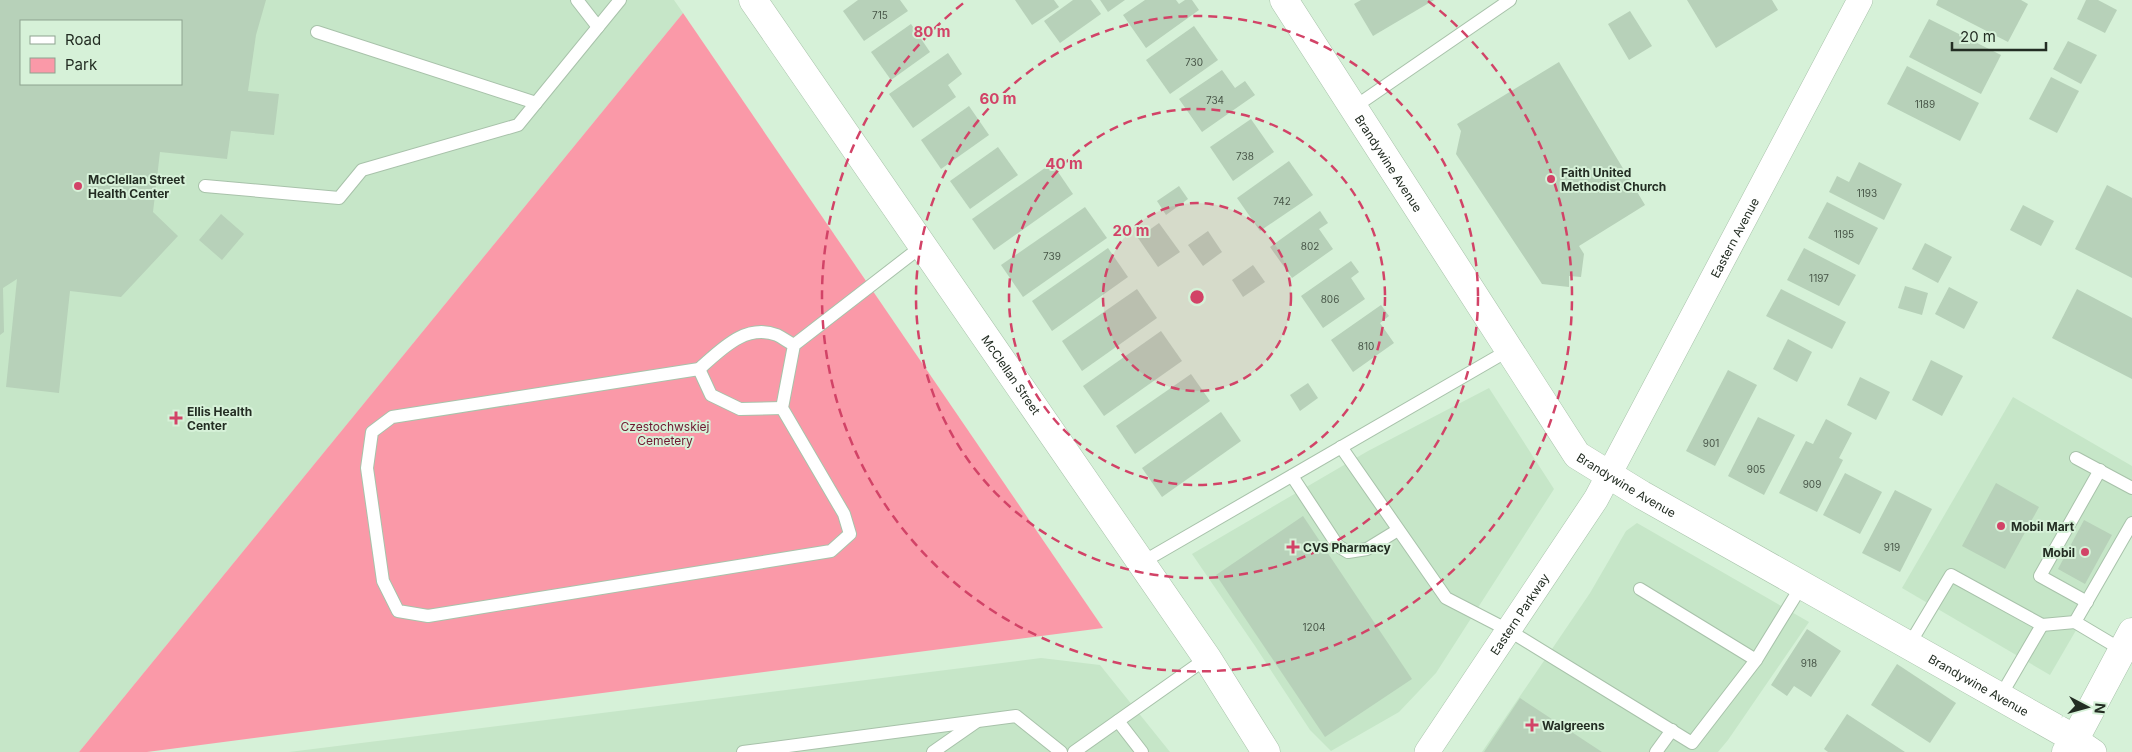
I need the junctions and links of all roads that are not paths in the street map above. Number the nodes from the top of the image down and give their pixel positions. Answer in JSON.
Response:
{"nodes":[{"id":1,"x":577,"y":0,"type":"edge"},
{"id":2,"x":620,"y":0,"type":"edge"},
{"id":3,"x":753,"y":0,"type":"edge"},
{"id":4,"x":1284,"y":0,"type":"edge"},
{"id":5,"x":1510,"y":0,"type":"edge"},
{"id":6,"x":1860,"y":0,"type":"edge"},
{"id":7,"x":598,"y":28,"type":"junction"},
{"id":8,"x":317,"y":32,"type":"dead end"},
{"id":9,"x":536,"y":103,"type":"junction"},
{"id":10,"x":1353,"y":108,"type":"junction"},
{"id":11,"x":205,"y":186,"type":"dead end"},
{"id":12,"x":922,"y":246,"type":"junction"},
{"id":13,"x":794,"y":346,"type":"junction"},
{"id":14,"x":1509,"y":350,"type":"junction"},
{"id":15,"x":699,"y":369,"type":"junction"},
{"id":16,"x":782,"y":408,"type":"junction"},
{"id":17,"x":1341,"y":447,"type":"junction"},
{"id":18,"x":2076,"y":458,"type":"dead end"},
{"id":19,"x":2100,"y":470,"type":"junction"},
{"id":20,"x":1609,"y":475,"type":"junction"},
{"id":21,"x":1292,"y":476,"type":"junction"},
{"id":22,"x":2132,"y":488,"type":"edge"},
{"id":23,"x":2132,"y":523,"type":"edge"},
{"id":24,"x":1398,"y":530,"type":"junction"},
{"id":25,"x":1141,"y":562,"type":"junction"},
{"id":26,"x":1802,"y":585,"type":"junction"},
{"id":27,"x":1640,"y":589,"type":"dead end"},
{"id":28,"x":2087,"y":602,"type":"junction"},
{"id":29,"x":2075,"y":622,"type":"junction"},
{"id":30,"x":2042,"y":625,"type":"junction"},
{"id":31,"x":1508,"y":630,"type":"junction"},
{"id":32,"x":2127,"y":641,"type":"edge"},
{"id":33,"x":1909,"y":645,"type":"junction"},
{"id":34,"x":1207,"y":658,"type":"junction"},
{"id":35,"x":1756,"y":660,"type":"junction"},
{"id":36,"x":2000,"y":697,"type":"junction"},
{"id":37,"x":978,"y":721,"type":"junction"},
{"id":38,"x":1118,"y":721,"type":"junction"},
{"id":39,"x":1672,"y":730,"type":"junction"},
{"id":40,"x":2078,"y":748,"type":"edge"},
{"id":41,"x":744,"y":752,"type":"edge"},
{"id":42,"x":933,"y":752,"type":"edge"},
{"id":43,"x":1061,"y":752,"type":"edge"},
{"id":44,"x":1074,"y":752,"type":"edge"},
{"id":45,"x":1142,"y":752,"type":"edge"},
{"id":46,"x":1266,"y":752,"type":"edge"},
{"id":47,"x":1427,"y":752,"type":"edge"},
{"id":48,"x":1656,"y":752,"type":"edge"}],
"edges":[{"from":1,"to":7,"type":"lane"},
{"from":2,"to":7,"type":"lane"},
{"from":3,"to":12,"type":"main road","name":"McClellan Street"},
{"from":4,"to":10,"type":"main road","name":"Brandywine Avenue"},
{"from":5,"to":10,"type":"lane"},
{"from":6,"to":20,"type":"street","name":"Eastern Avenue"},
{"from":7,"to":9,"type":"lane"},
{"from":8,"to":9,"type":"lane"},
{"from":9,"to":11,"type":"lane"},
{"from":10,"to":14,"type":"main road","name":"Brandywine Avenue"},
{"from":12,"to":13,"type":"lane"},
{"from":12,"to":25,"type":"main road","name":"McClellan Street"},
{"from":13,"to":15,"type":"lane"},
{"from":13,"to":16,"type":"lane"},
{"from":14,"to":17,"type":"lane"},
{"from":14,"to":20,"type":"main road","name":"Brandywine Avenue"},
{"from":15,"to":16,"type":"lane"},
{"from":15,"to":16,"type":"lane"},
{"from":17,"to":21,"type":"lane"},
{"from":17,"to":24,"type":"lane"},
{"from":18,"to":19,"type":"lane"},
{"from":19,"to":22,"type":"lane"},
{"from":19,"to":28,"type":"lane"},
{"from":20,"to":26,"type":"main road","name":"Brandywine Avenue"},
{"from":20,"to":31,"type":"street","name":"Eastern Parkway"},
{"from":21,"to":24,"type":"lane"},
{"from":21,"to":25,"type":"lane"},
{"from":23,"to":28,"type":"lane"},
{"from":24,"to":31,"type":"lane"},
{"from":25,"to":34,"type":"main road","name":"McClellan Street"},
{"from":26,"to":33,"type":"main road","name":"Brandywine Avenue"},
{"from":26,"to":35,"type":"lane"},
{"from":27,"to":35,"type":"lane"},
{"from":28,"to":29,"type":"lane"},
{"from":29,"to":30,"type":"lane"},
{"from":29,"to":32,"type":"lane"},
{"from":30,"to":33,"type":"lane"},
{"from":30,"to":36,"type":"lane"},
{"from":31,"to":39,"type":"lane"},
{"from":31,"to":47,"type":"street","name":"Eastern Parkway"},
{"from":32,"to":40,"type":"main road"},
{"from":33,"to":36,"type":"main road","name":"Brandywine Avenue"},
{"from":34,"to":38,"type":"lane"},
{"from":34,"to":46,"type":"main road","name":"McClellan Street"},
{"from":35,"to":39,"type":"lane"},
{"from":36,"to":40,"type":"main road","name":"Brandywine Avenue"},
{"from":37,"to":41,"type":"lane"},
{"from":37,"to":42,"type":"lane"},
{"from":37,"to":43,"type":"lane"},
{"from":38,"to":44,"type":"lane"},
{"from":38,"to":45,"type":"lane"},
{"from":39,"to":48,"type":"lane"}]}
